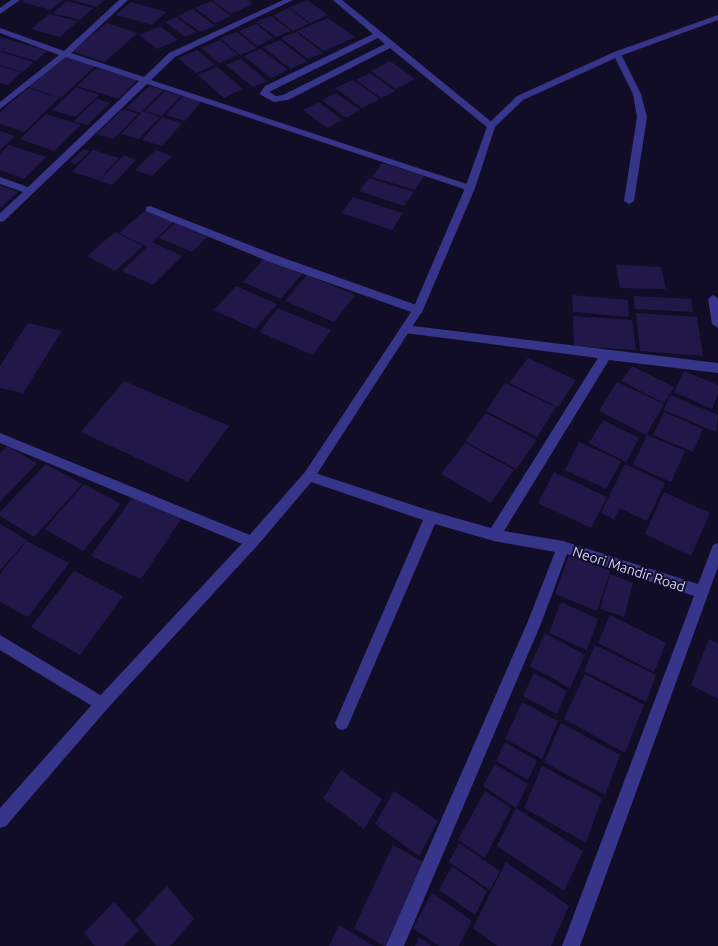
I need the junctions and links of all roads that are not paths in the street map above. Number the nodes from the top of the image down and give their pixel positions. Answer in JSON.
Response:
{"nodes":[{"id":1,"x":16,"y":0,"type":"edge"},
{"id":2,"x":124,"y":0,"type":"edge"},
{"id":3,"x":289,"y":0,"type":"edge"},
{"id":4,"x":337,"y":0,"type":"edge"},
{"id":5,"x":0,"y":12,"type":"edge"},
{"id":6,"x":718,"y":17,"type":"edge"},
{"id":7,"x":0,"y":30,"type":"edge"},
{"id":8,"x":379,"y":34,"type":"junction"},
{"id":9,"x":390,"y":44,"type":"junction"},
{"id":10,"x":354,"y":46,"type":"junction"},
{"id":11,"x":65,"y":54,"type":"junction"},
{"id":12,"x":617,"y":54,"type":"junction"},
{"id":13,"x":368,"y":56,"type":"junction"},
{"id":14,"x":145,"y":79,"type":"junction"},
{"id":15,"x":0,"y":106,"type":"edge"},
{"id":16,"x":491,"y":126,"type":"junction"},
{"id":17,"x":0,"y":180,"type":"edge"},
{"id":18,"x":470,"y":188,"type":"junction"},
{"id":19,"x":30,"y":191,"type":"junction"},
{"id":20,"x":629,"y":201,"type":"dead end"},
{"id":21,"x":150,"y":208,"type":"dead end"},
{"id":22,"x":0,"y":219,"type":"edge"},
{"id":23,"x":712,"y":299,"type":"dead end"},
{"id":24,"x":418,"y":310,"type":"junction"},
{"id":25,"x":718,"y":324,"type":"edge"},
{"id":26,"x":405,"y":329,"type":"junction"},
{"id":27,"x":606,"y":355,"type":"junction"},
{"id":28,"x":718,"y":368,"type":"edge"},
{"id":29,"x":0,"y":438,"type":"edge"},
{"id":30,"x":309,"y":476,"type":"junction"},
{"id":31,"x":431,"y":517,"type":"junction"},
{"id":32,"x":494,"y":535,"type":"junction"},
{"id":33,"x":252,"y":542,"type":"junction"},
{"id":34,"x":563,"y":547,"type":"junction"},
{"id":35,"x":718,"y":549,"type":"edge"},
{"id":36,"x":702,"y":592,"type":"junction"},
{"id":37,"x":0,"y":642,"type":"edge"},
{"id":38,"x":102,"y":704,"type":"junction"},
{"id":39,"x":342,"y":723,"type":"dead end"},
{"id":40,"x":0,"y":820,"type":"edge"},
{"id":41,"x":395,"y":946,"type":"edge"},
{"id":42,"x":570,"y":946,"type":"edge"}],
"edges":[{"from":1,"to":5,"type":"street"},
{"from":2,"to":11,"type":"street"},
{"from":3,"to":14,"type":"street"},
{"from":4,"to":8,"type":"street"},
{"from":6,"to":12,"type":"street"},
{"from":7,"to":11,"type":"street"},
{"from":8,"to":9,"type":"street"},
{"from":8,"to":10,"type":"street"},
{"from":9,"to":13,"type":"street"},
{"from":9,"to":16,"type":"street"},
{"from":10,"to":13,"type":"street"},
{"from":10,"to":13,"type":"street"},
{"from":11,"to":14,"type":"street"},
{"from":11,"to":15,"type":"street"},
{"from":12,"to":16,"type":"street"},
{"from":12,"to":20,"type":"street"},
{"from":14,"to":18,"type":"street"},
{"from":14,"to":19,"type":"street"},
{"from":16,"to":18,"type":"street"},
{"from":17,"to":19,"type":"street"},
{"from":18,"to":24,"type":"street"},
{"from":19,"to":22,"type":"street"},
{"from":21,"to":24,"type":"street"},
{"from":23,"to":25,"type":"street"},
{"from":24,"to":26,"type":"street"},
{"from":26,"to":27,"type":"street"},
{"from":26,"to":30,"type":"street"},
{"from":27,"to":28,"type":"street"},
{"from":27,"to":32,"type":"street"},
{"from":29,"to":33,"type":"street"},
{"from":30,"to":31,"type":"street","name":"Neori Mandir Road"},
{"from":30,"to":33,"type":"street"},
{"from":31,"to":32,"type":"street","name":"Neori Mandir Road"},
{"from":31,"to":39,"type":"street"},
{"from":32,"to":34,"type":"street","name":"Neori Mandir Road"},
{"from":33,"to":38,"type":"street"},
{"from":34,"to":36,"type":"street","name":"Neori Mandir Road"},
{"from":34,"to":41,"type":"street"},
{"from":35,"to":36,"type":"street"},
{"from":36,"to":42,"type":"street","name":"Neori Mandir Road"},
{"from":37,"to":38,"type":"street"},
{"from":38,"to":40,"type":"street"}]}
